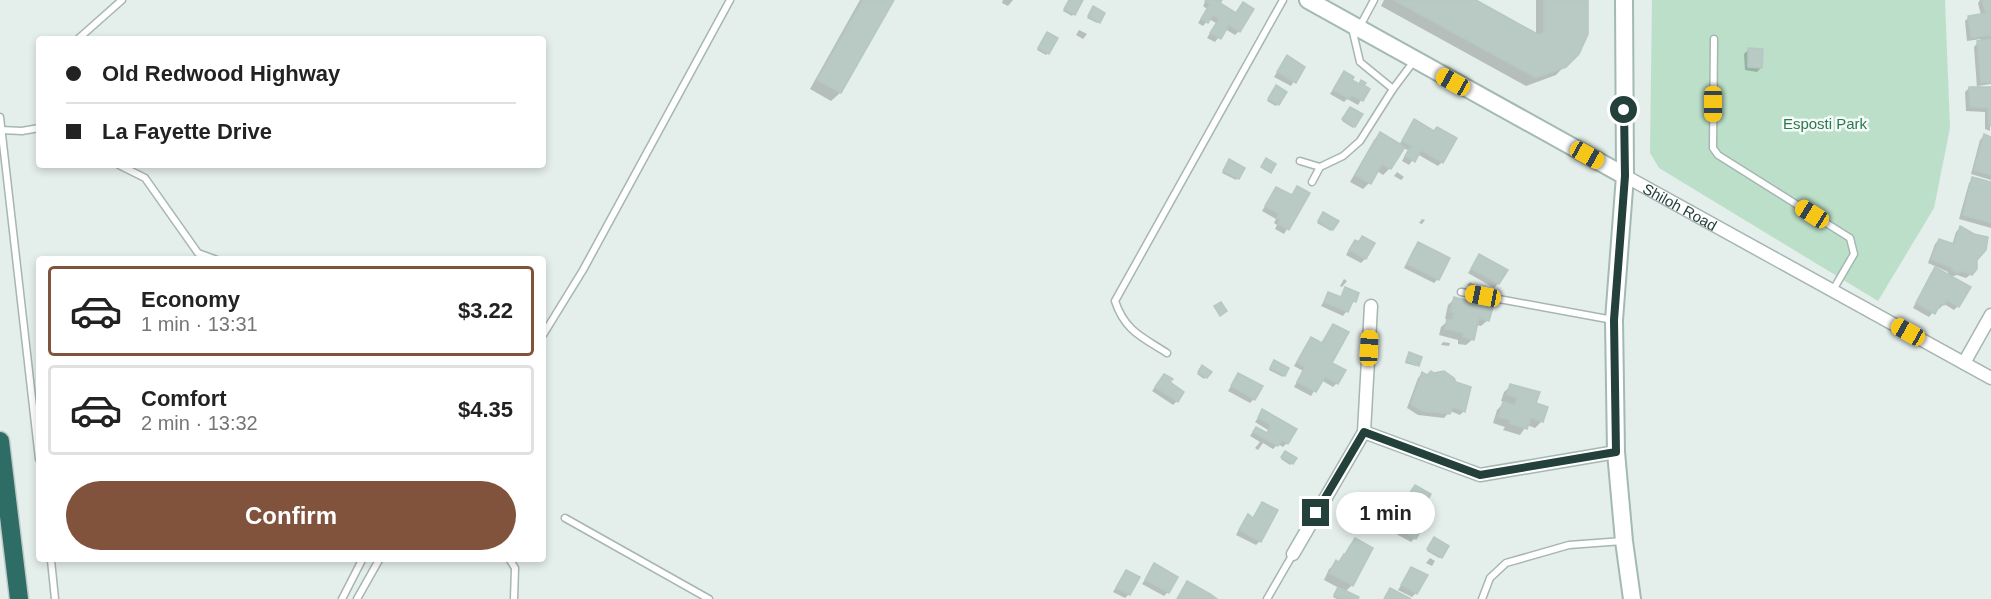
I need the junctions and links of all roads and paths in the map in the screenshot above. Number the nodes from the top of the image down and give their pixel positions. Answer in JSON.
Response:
{"nodes":[{"id":1,"x":122,"y":0,"type":"edge"},
{"id":2,"x":730,"y":0,"type":"edge"},
{"id":3,"x":1283,"y":0,"type":"edge"},
{"id":4,"x":1308,"y":0,"type":"edge"},
{"id":5,"x":1374,"y":0,"type":"edge"},
{"id":6,"x":1624,"y":0,"type":"edge"},
{"id":7,"x":1355,"y":27,"type":"junction"},
{"id":8,"x":81,"y":36,"type":"edge"},
{"id":9,"x":1714,"y":39,"type":"dead end"},
{"id":10,"x":1414,"y":61,"type":"junction"},
{"id":11,"x":1393,"y":89,"type":"junction"},
{"id":12,"x":0,"y":117,"type":"edge"},
{"id":13,"x":36,"y":129,"type":"edge"},
{"id":14,"x":1,"y":130,"type":"edge"},
{"id":15,"x":1300,"y":161,"type":"dead end"},
{"id":16,"x":1320,"y":167,"type":"junction"},
{"id":17,"x":125,"y":168,"type":"edge"},
{"id":18,"x":1625,"y":176,"type":"junction"},
{"id":19,"x":1311,"y":182,"type":"dead end"},
{"id":20,"x":206,"y":256,"type":"edge"},
{"id":21,"x":1461,"y":291,"type":"dead end"},
{"id":22,"x":1833,"y":291,"type":"junction"},
{"id":23,"x":1371,"y":306,"type":"dead end"},
{"id":24,"x":1991,"y":315,"type":"edge"},
{"id":25,"x":1614,"y":320,"type":"junction"},
{"id":26,"x":546,"y":330,"type":"edge"},
{"id":27,"x":1167,"y":353,"type":"dead end"},
{"id":28,"x":1964,"y":363,"type":"junction"},
{"id":29,"x":1991,"y":378,"type":"edge"},
{"id":30,"x":1364,"y":432,"type":"junction"},
{"id":31,"x":36,"y":433,"type":"edge"},
{"id":32,"x":0,"y":441,"type":"edge"},
{"id":33,"x":1616,"y":452,"type":"junction"},
{"id":34,"x":565,"y":518,"type":"dead end"},
{"id":35,"x":1624,"y":541,"type":"junction"},
{"id":36,"x":1293,"y":554,"type":"joint"},
{"id":37,"x":51,"y":562,"type":"edge"},
{"id":38,"x":361,"y":562,"type":"edge"},
{"id":39,"x":378,"y":562,"type":"edge"},
{"id":40,"x":511,"y":562,"type":"edge"},
{"id":41,"x":19,"y":599,"type":"edge"},
{"id":42,"x":55,"y":599,"type":"edge"},
{"id":43,"x":342,"y":599,"type":"edge"},
{"id":44,"x":357,"y":599,"type":"edge"},
{"id":45,"x":514,"y":599,"type":"edge"},
{"id":46,"x":710,"y":599,"type":"edge"},
{"id":47,"x":1267,"y":599,"type":"edge"},
{"id":48,"x":1482,"y":599,"type":"edge"},
{"id":49,"x":1632,"y":599,"type":"edge"}],
"edges":[{"from":1,"to":8,"type":"lane"},
{"from":2,"to":26,"type":"lane"},
{"from":3,"to":27,"type":"lane"},
{"from":4,"to":7,"type":"main road","name":"Shiloh Road"},
{"from":5,"to":7,"type":"lane"},
{"from":6,"to":18,"type":"main road"},
{"from":7,"to":10,"type":"main road","name":"Shiloh Road"},
{"from":7,"to":11,"type":"lane"},
{"from":9,"to":22,"type":"lane"},
{"from":10,"to":11,"type":"lane"},
{"from":10,"to":18,"type":"main road","name":"Shiloh Road"},
{"from":11,"to":16,"type":"lane"},
{"from":12,"to":14,"type":"lane"},
{"from":13,"to":14,"type":"lane"},
{"from":14,"to":31,"type":"lane"},
{"from":15,"to":16,"type":"lane"},
{"from":16,"to":19,"type":"lane"},
{"from":17,"to":20,"type":"lane"},
{"from":18,"to":22,"type":"street","name":"Shiloh Road"},
{"from":18,"to":25,"type":"main road"},
{"from":21,"to":25,"type":"lane"},
{"from":22,"to":28,"type":"street","name":"Shiloh Road"},
{"from":23,"to":30,"type":"street"},
{"from":24,"to":28,"type":"street"},
{"from":25,"to":33,"type":"main road"},
{"from":28,"to":29,"type":"street","name":"Shiloh Road"},
{"from":30,"to":33,"type":"street"},
{"from":30,"to":36,"type":"street"},
{"from":32,"to":41,"type":"highway"},
{"from":33,"to":35,"type":"main road"},
{"from":34,"to":46,"type":"lane"},
{"from":35,"to":48,"type":"lane"},
{"from":35,"to":49,"type":"main road"},
{"from":36,"to":47,"type":"lane"},
{"from":37,"to":42,"type":"lane"},
{"from":38,"to":43,"type":"lane"},
{"from":39,"to":44,"type":"lane"},
{"from":40,"to":45,"type":"lane"}]}
